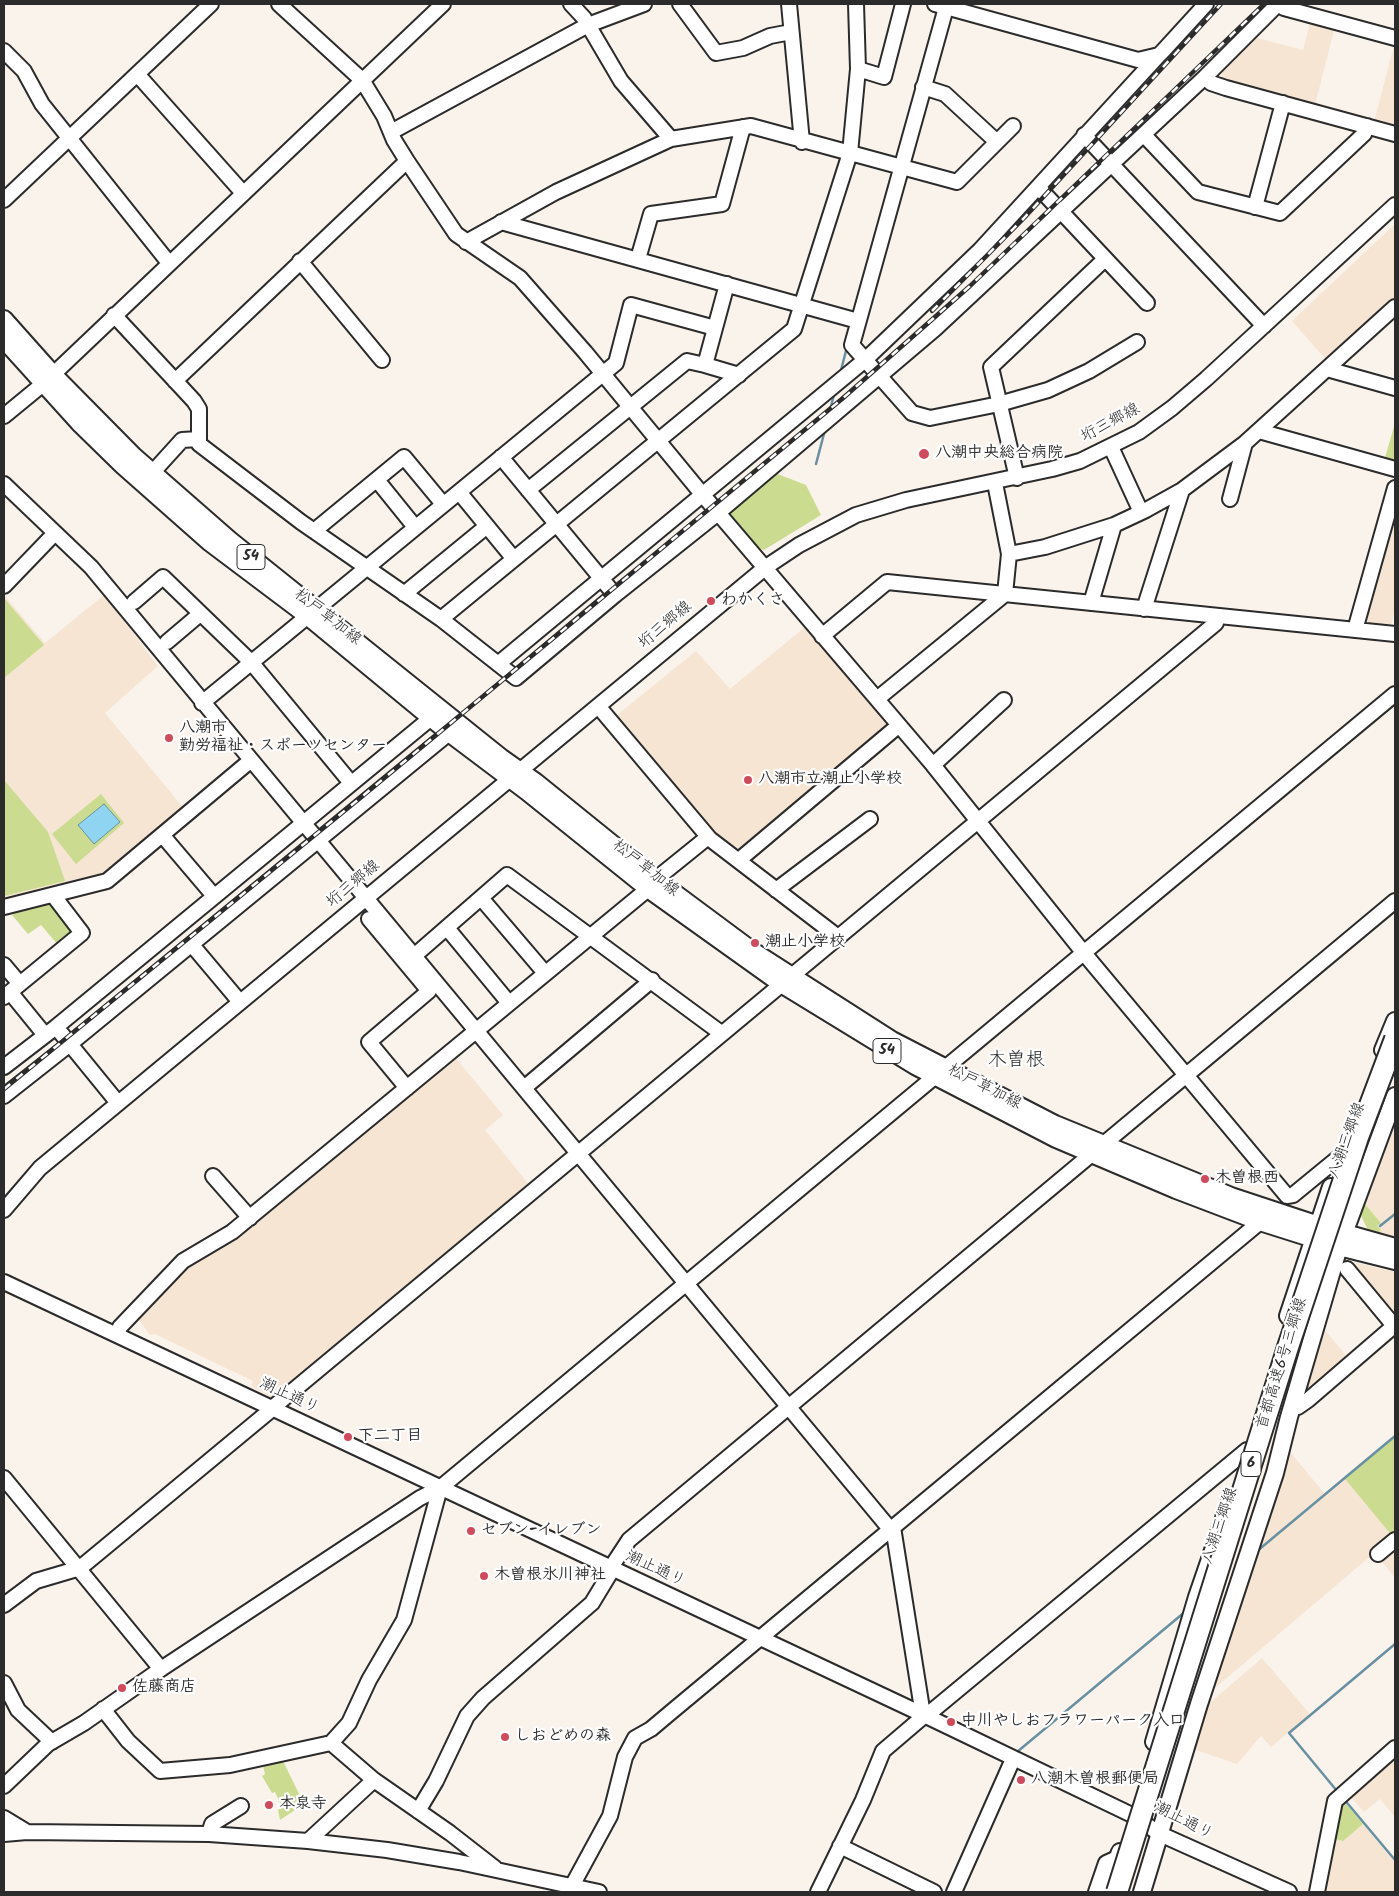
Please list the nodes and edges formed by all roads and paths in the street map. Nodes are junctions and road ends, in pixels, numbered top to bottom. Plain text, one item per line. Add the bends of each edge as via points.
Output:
1 (211, 4) edge
2 (279, 4) edge
3 (442, 4) edge
4 (571, 4) edge
5 (644, 4) edge
6 (680, 4) edge
7 (789, 4) edge
8 (856, 4) edge
9 (904, 4) edge
10 (1206, 4) edge
11 (1279, 4) edge
12 (941, 5) edge
13 (588, 25) junction
14 (791, 32) junction
15 (1395, 38) edge
16 (4, 51) edge
17 (1159, 54) junction
18 (858, 70) junction
19 (137, 74) junction
20 (1206, 77) junction
21 (362, 80) junction
22 (923, 87) junction
23 (1283, 103) junction
24 (1013, 126) dead end
25 (1367, 126) junction
26 (743, 127) junction
27 (391, 132) junction
28 (1395, 134) edge
29 (1084, 135) junction
30 (1144, 135) junction
31 (69, 138) junction
32 (671, 139) junction
33 (802, 142) junction
34 (997, 142) junction
35 (850, 153) junction
36 (407, 161) junction
37 (1113, 164) junction
38 (896, 165) junction
39 (1038, 187) junction
40 (243, 193) junction
41 (4, 200) edge
42 (1395, 205) edge
43 (1255, 207) junction
44 (1062, 212) junction
45 (501, 222) junction
46 (466, 242) junction
47 (638, 259) junction
48 (1105, 259) junction
49 (300, 261) junction
50 (168, 263) junction
51 (728, 284) junction
52 (1147, 303) dead end
53 (802, 305) junction
54 (1395, 307) edge
55 (114, 316) junction
56 (4, 319) edge
57 (854, 319) junction
58 (1264, 326) junction
59 (715, 328) junction
60 (4, 340) edge
61 (1137, 342) dead end
62 (382, 360) dead end
63 (865, 360) junction
64 (705, 365) junction
65 (1327, 369) junction
66 (602, 375) junction
67 (739, 375) junction
68 (880, 377) junction
69 (48, 379) junction
70 (175, 381) junction
71 (1395, 388) edge
72 (999, 404) junction
73 (629, 408) junction
74 (4, 416) edge
75 (1259, 431) junction
76 (199, 440) junction
77 (657, 440) junction
78 (1245, 443) junction
79 (1111, 447) junction
80 (501, 457) junction
81 (1395, 469) edge
82 (153, 472) junction
83 (1017, 478) junction
84 (377, 480) junction
85 (995, 483) junction
86 (4, 484) edge
87 (1395, 488) edge
88 (528, 490) junction
89 (1182, 490) junction
90 (459, 492) junction
91 (702, 494) junction
92 (1230, 499) dead end
93 (443, 504) junction
94 (1141, 512) junction
95 (718, 513) junction
96 (557, 524) junction
97 (1114, 525) junction
98 (487, 526) junction
99 (415, 527) junction
100 (314, 531) junction
101 (56, 533) junction
102 (1009, 554) junction
103 (514, 559) junction
104 (366, 567) junction
105 (766, 567) junction
106 (601, 578) junction
107 (4, 586) edge
108 (404, 594) junction
109 (1005, 594) junction
110 (614, 595) junction
111 (134, 602) dead end
112 (1091, 603) junction
113 (1144, 609) junction
114 (310, 612) junction
115 (200, 614) junction
116 (1217, 616) junction
117 (441, 619) junction
118 (1355, 630) junction
119 (1395, 634) edge
120 (822, 636) junction
121 (167, 642) dead end
122 (250, 662) junction
123 (498, 664) junction
124 (1395, 694) edge
125 (877, 699) junction
126 (1004, 700) dead end
127 (202, 703) junction
128 (598, 706) junction
129 (431, 718) junction
130 (898, 726) junction
131 (449, 733) junction
132 (250, 761) junction
133 (933, 765) junction
134 (514, 775) junction
135 (351, 783) junction
136 (870, 819) dead end
137 (978, 820) junction
138 (303, 825) junction
139 (163, 836) junction
140 (708, 837) junction
141 (318, 841) junction
142 (739, 860) junction
143 (652, 884) junction
144 (776, 890) junction
145 (53, 895) junction
146 (214, 896) junction
147 (365, 898) junction
148 (481, 898) junction
149 (1395, 901) edge
150 (4, 907) edge
151 (369, 919) dead end
152 (447, 928) junction
153 (591, 935) junction
154 (838, 937) junction
155 (192, 945) junction
156 (1083, 952) junction
157 (414, 956) junction
158 (4, 965) edge
159 (545, 973) junction
160 (652, 980) junction
161 (786, 980) junction
162 (434, 988) junction
163 (11, 991) edge
164 (240, 1002) junction
165 (509, 1002) junction
166 (1395, 1021) edge
167 (476, 1030) junction
168 (51, 1031) junction
169 (722, 1033) junction
170 (1395, 1039) edge
171 (70, 1044) junction
172 (4, 1067) edge
173 (939, 1072) junction
174 (1187, 1075) junction
175 (1395, 1075) edge
176 (407, 1088) junction
177 (524, 1088) junction
178 (4, 1096) edge
179 (118, 1103) junction
180 (1361, 1104) junction
181 (1393, 1104) edge
182 (1098, 1150) junction
183 (578, 1154) junction
184 (1343, 1154) junction
185 (213, 1176) dead end
186 (4, 1210) edge
187 (250, 1218) junction
188 (1260, 1222) junction
189 (1329, 1236) junction
190 (1395, 1247) edge
191 (1395, 1262) edge
192 (1347, 1269) dead end
193 (4, 1282) edge
194 (685, 1283) junction
195 (1395, 1326) edge
196 (117, 1335) junction
197 (788, 1408) junction
198 (1260, 1408) junction
199 (272, 1409) junction
200 (1290, 1412) junction
201 (1247, 1450) junction
202 (4, 1478) edge
203 (440, 1488) junction
204 (892, 1528) junction
205 (1395, 1540) edge
206 (1378, 1554) dead end
207 (80, 1568) junction
208 (611, 1569) junction
209 (4, 1604) edge
210 (759, 1639) junction
211 (161, 1669) junction
212 (4, 1683) edge
213 (4, 1709) edge
214 (103, 1709) junction
215 (18, 1710) junction
216 (924, 1716) junction
217 (52, 1742) junction
218 (331, 1743) junction
219 (1395, 1748) edge
220 (1013, 1759) junction
221 (374, 1780) junction
222 (4, 1786) edge
223 (241, 1806) dead end
224 (418, 1811) junction
225 (1132, 1814) junction
226 (4, 1818) edge
227 (27, 1832) junction
228 (4, 1834) edge
229 (209, 1834) junction
230 (1160, 1834) junction
231 (308, 1841) junction
232 (840, 1846) junction
233 (1117, 1858) junction
234 (1152, 1858) junction
235 (497, 1870) junction
236 (572, 1886) junction
237 (599, 1892) edge
238 (818, 1892) edge
239 (934, 1892) edge
240 (954, 1892) edge
241 (1096, 1892) edge
242 (1106, 1892) edge
243 (1117, 1892) edge
244 (1131, 1892) edge
245 (1142, 1892) edge
246 (1151, 1892) edge
247 (1289, 1892) edge
248 (1317, 1892) edge

1 - 19 street
2 - 21 street
3 - 21 street
4 - 13 street
5 - 13 street
6 - 14 street via 716,53
7 - 14 street
8 - 18 street
9 - 18 street via 884,77
10 - 17 street
11 - 15 street
11 - 20 street
12 - 17 street via 1138,60
12 - 22 street
13 - 27 street
13 - 32 street via 620,81
14 - 33 street
16 - 31 street via 24,71 36,95
17 - 29 street
18 - 35 street
19 - 31 street
19 - 40 street
20 - 23 street via 1210,83
20 - 30 street
21 - 27 street
21 - 40 street
22 - 34 street via 946,94
22 - 38 street
23 - 25 street
23 - 43 street
24 - 34 street
25 - 28 street
25 - 43 street via 1364,134 1280,214
26 - 32 street
26 - 33 street via 751,126
26 - 47 street via 722,204 651,214
27 - 36 street
29 - 37 street
29 - 39 street
30 - 37 street
30 - 43 street via 1198,192
31 - 41 street
31 - 50 street
32 - 45 street via 556,192
33 - 35 street
34 - 38 street via 957,182
35 - 38 street
35 - 53 street
36 - 46 street via 456,234
36 - 49 street
37 - 44 street
37 - 58 street
38 - 57 street
39 - 44 street
39 - 63 street via 960,269
40 - 50 street
42 - 58 street, 垳三郷線
44 - 48 street
44 - 68 street
45 - 46 street
45 - 47 street
46 - 66 street via 520,278
47 - 51 street
48 - 52 street
48 - 72 street via 991,367
49 - 62 street
49 - 70 street
50 - 55 street
51 - 53 street
51 - 59 street
53 - 57 street
53 - 67 street via 794,330
54 - 65 street
55 - 69 street
55 - 70 street
56 - 69 main road, 松戸草加線 / 54
57 - 63 street via 852,345
58 - 79 street, 垳三郷線 via 1172,408
59 - 64 street
59 - 66 street via 631,305 616,364
60 - 69 main road, 松戸草加線 / 54
61 - 72 street via 1076,378
63 - 68 street
63 - 91 street
64 - 67 street
64 - 73 street via 686,360
65 - 71 street
65 - 75 street
66 - 73 street
66 - 80 street
67 - 77 street
68 - 72 street via 912,413 930,418
68 - 95 street
69 - 74 street
69 - 82 main road, 松戸草加線 / 54
69 - 114 main road, 松戸草加線 / 54 via 123,466 170,508 209,542
70 - 76 street via 199,409
72 - 83 street
73 - 77 street
73 - 88 street
75 - 78 street
75 - 81 street
76 - 82 street via 182,440
76 - 100 street via 199,444
77 - 91 street
77 - 96 street
78 - 89 street
78 - 92 street
79 - 83 street, 垳三郷線 via 1080,461
79 - 94 street
80 - 88 street
80 - 90 street
82 - 114 main road, 松戸草加線 / 54
83 - 85 street, 垳三郷線
84 - 93 street via 404,456
84 - 99 street
84 - 100 street
85 - 102 street
85 - 105 street, 垳三郷線 via 906,500 856,515 799,545
86 - 101 street
87 - 118 street
88 - 96 street
89 - 94 street
89 - 113 street
90 - 93 street
90 - 98 street
91 - 95 street
91 - 106 street
93 - 99 street
94 - 97 street
95 - 105 street
95 - 110 street
96 - 103 street
96 - 106 street
97 - 102 street via 1045,547
97 - 112 street
98 - 103 street
98 - 108 street
99 - 104 street
100 - 104 street
101 - 107 street
101 - 127 street via 91,567
102 - 109 street
103 - 117 street
104 - 108 street
104 - 114 street
105 - 120 street
105 - 128 street, 垳三郷線
106 - 110 street
106 - 123 street
108 - 117 street
109 - 112 street
109 - 120 street via 888,582
109 - 125 street
110 - 123 street via 516,678
111 - 115 street via 164,577
112 - 113 street
113 - 116 street
114 - 122 street
114 - 129 main road, 松戸草加線 / 54
114 - 134 main road, 松戸草加線 / 54 via 502,758
115 - 121 street
115 - 122 street
116 - 118 street
116 - 137 street via 1216,623
117 - 123 street
118 - 119 street
120 - 125 street
122 - 127 street
122 - 135 street
124 - 156 street
125 - 130 street
126 - 133 street
127 - 132 street
128 - 134 street, 垳三郷線
128 - 140 street
129 - 131 main road, 松戸草加線 / 54
129 - 135 street
130 - 133 street
130 - 142 street
131 - 134 main road, 松戸草加線 / 54
131 - 141 street
132 - 138 street
132 - 139 street
133 - 137 street
134 - 143 main road, 松戸草加線 / 54
134 - 147 street, 垳三郷線
135 - 138 street
136 - 144 street
137 - 154 street
137 - 156 street
138 - 141 street
138 - 146 street
139 - 145 street via 108,881
139 - 146 street
140 - 142 street
140 - 143 street
141 - 147 street
141 - 155 street
142 - 144 street
143 - 153 street
143 - 161 main road, 松戸草加線 / 54 via 753,951
144 - 154 street
145 - 150 street
145 - 163 street via 82,934
146 - 168 street
147 - 157 street
147 - 164 street, 垳三郷線
148 - 152 street
148 - 153 street via 507,875
148 - 159 street
149 - 174 street
151 - 162 street
152 - 157 street
152 - 165 street
153 - 159 street
153 - 160 street
154 - 161 street
155 - 164 street
155 - 171 street
156 - 173 street
156 - 174 street
157 - 162 street
158 - 163 street
159 - 165 street
160 - 169 street
160 - 177 street
161 - 169 street
161 - 173 main road, 松戸草加線 / 54 via 892,1040
162 - 167 street
162 - 176 street via 369,1042
163 - 168 street
164 - 179 street, 垳三郷線
165 - 167 street
166 - 180 main road, 八潮三郷線
167 - 176 street
167 - 177 street
168 - 171 street
168 - 172 street
169 - 183 street
170 - 243 highway, 首都高速6号三郷線 / 6, bridge via 1351,1156 1290,1338
171 - 178 street
171 - 179 street
173 - 182 main road, 松戸草加線 / 54 via 1055,1124
173 - 194 street
174 - 182 street
174 - 184 street via 1287,1196 1293,1195
175 - 244 highway, 首都高速6号三郷線 / 6 via 1308,1324
176 - 187 street
177 - 183 street
179 - 186 street, 垳三郷線 via 40,1168
180 - 181 street
180 - 184 main road, 八潮三郷線
181 - 189 main road via 1362,1150
182 - 188 main road, 松戸草加線 / 54
182 - 189 main road, 松戸草加線 / 54 via 1231,1196
182 - 197 street
183 - 194 street
183 - 199 street
184 - 189 main road, 八潮三郷線
185 - 187 street
187 - 196 street via 183,1261 120,1327
188 - 189 main road, 松戸草加線 / 54
188 - 204 street
189 - 190 main road, 松戸草加線 / 54
189 - 191 main road, 松戸草加線 / 54
189 - 198 main road, 八潮三郷線 via 1274,1364
189 - 200 main road, 八潮三郷線
192 - 195 street
193 - 196 street, 潮止通り
194 - 197 street
194 - 203 street
195 - 200 street
196 - 199 street, 潮止通り
197 - 204 street
197 - 208 street via 629,1540
198 - 200 street
198 - 201 main road, 八潮三郷線
199 - 203 street, 潮止通り
199 - 207 street
200 - 230 main road, 八潮三郷線 via 1274,1473
201 - 216 street
201 - 225 main road, 八潮三郷線 via 1197,1597
202 - 207 street
203 - 208 street, 潮止通り
203 - 211 street
203 - 218 street via 404,1620 348,1722
204 - 210 street
204 - 216 street
205 - 206 street
207 - 209 street via 36,1581
207 - 211 street
208 - 210 street, 潮止通り
208 - 224 street via 592,1603 482,1698 467,1716
210 - 216 street, 潮止通り
210 - 236 street via 651,1729 634,1738 625,1757 610,1816
211 - 214 street
212 - 215 street
213 - 215 street
214 - 217 street
214 - 218 street via 128,1741 160,1770 230,1764
215 - 217 street
216 - 220 street, 潮止通り
216 - 232 street via 883,1751
217 - 222 street
218 - 221 street
219 - 248 street via 1335,1801
220 - 225 street, 潮止通り
220 - 240 street
221 - 224 street
221 - 231 street
223 - 229 street via 212,1824
224 - 235 street
225 - 230 street, 潮止通り
225 - 233 main road, 八潮三郷線
226 - 227 street
227 - 228 street
227 - 229 street
229 - 231 street
230 - 234 main road, 八潮三郷線
230 - 247 street, 潮止通り
231 - 235 street via 387,1850
232 - 238 street
232 - 239 street
233 - 241 street via 1106,1863
233 - 242 main road, 八潮三郷線
234 - 245 main road, 八潮三郷線
234 - 246 street via 1154,1877
235 - 236 street
236 - 237 street

